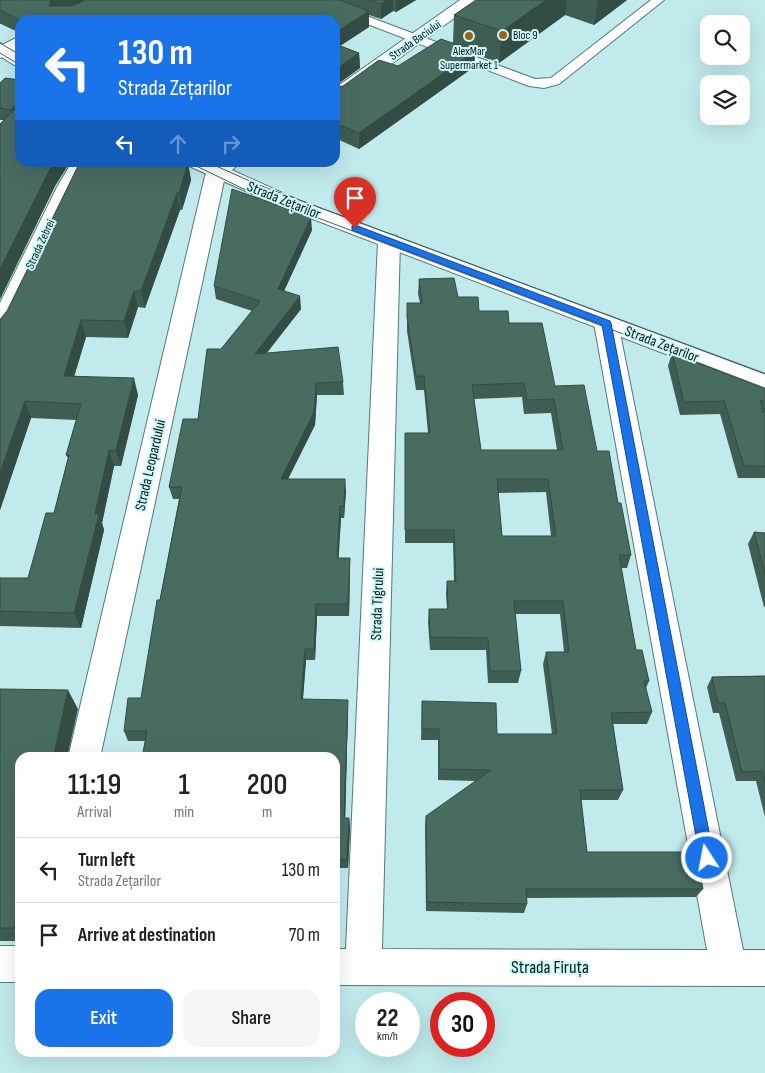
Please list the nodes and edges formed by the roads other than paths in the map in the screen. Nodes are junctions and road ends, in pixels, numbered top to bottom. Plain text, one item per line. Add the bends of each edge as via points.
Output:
1 (314, 0) edge
2 (471, 0) edge
3 (658, 0) edge
4 (418, 38) junction
5 (15, 43) edge
6 (1, 50) edge
7 (15, 58) edge
8 (340, 93) edge
9 (79, 167) edge
10 (214, 167) edge
11 (216, 167) edge
12 (389, 241) junction
13 (606, 323) junction
14 (0, 327) edge
15 (765, 383) edge
16 (85, 752) edge
17 (0, 964) edge
18 (15, 964) edge
19 (349, 967) edge
20 (728, 968) junction
21 (765, 968) edge

1 - 4 lane
2 - 4 street, Strada Baciului
3 - 4 lane via 555,81 544,84 533,83
4 - 8 street, Strada Baciului
5 - 6 street
6 - 7 street
9 - 14 street, Strada Zebrei
10 - 16 street, Strada Leopardului
11 - 12 street, Strada Zețarilor via 291,204
12 - 13 street, Strada Zețarilor
12 - 19 street, Strada Tigrului
13 - 15 street, Strada Zețarilor
13 - 20 street
17 - 18 street
19 - 20 street, Strada Firuța
20 - 21 street, Strada Firuța

